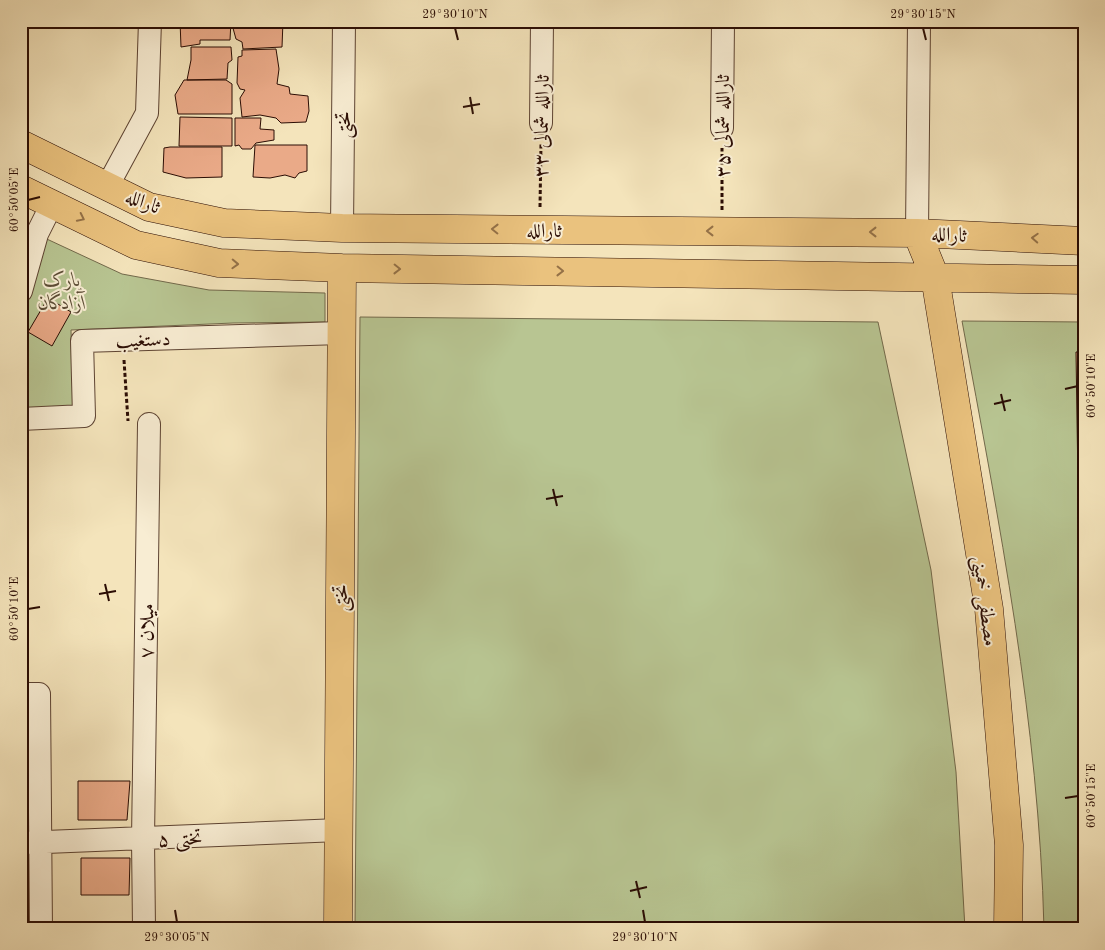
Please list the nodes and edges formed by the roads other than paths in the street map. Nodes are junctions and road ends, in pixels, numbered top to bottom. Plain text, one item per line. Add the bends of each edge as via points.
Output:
1 (150, 21) edge
2 (344, 21) edge
3 (542, 21) edge
4 (723, 21) edge
5 (919, 21) edge
6 (541, 123) road end
7 (722, 128) road end
8 (21, 144) edge
9 (107, 186) junction
10 (21, 189) edge
11 (52, 204) junction
12 (342, 228) junction
13 (917, 233) junction
14 (1084, 241) edge
15 (342, 268) junction
16 (935, 277) junction
17 (1084, 280) edge
18 (21, 291) edge
19 (341, 332) junction
20 (21, 419) edge
21 (149, 424) road end
22 (30, 694) edge
23 (339, 830) junction
24 (143, 839) junction
25 (31, 842) edge
26 (41, 929) edge
27 (144, 929) edge
28 (338, 929) edge
29 (1008, 929) edge

1 - 9 street via 147,113
2 - 12 street, تختی
3 - 6 street, ثارالله شمالی ۳۳
4 - 7 street, ثارالله شمالی ۳۵
5 - 13 street
8 - 9 main road, ثارالله
9 - 12 main road, ثارالله via 149,207 224,223
10 - 11 main road, ثارالله
11 -> 15 main road, ثارالله via 136,245 219,263
11 - 18 street via 37,234
13 -> 12 main road, ثارالله
14 -> 13 main road, ثارالله
13 - 16 main road, مصطفی خمینی
15 -> 16 main road, ثارالله
15 - 19 main road, تختی
16 - 17 main road, ثارالله
16 - 29 main road, مصطفی خمینی via 989,609 1009,845
19 - 20 street, دستغیب via 82,341 84,416
19 - 23 main road, تختی
21 - 24 street, میلان ۷
22 - 25 street
23 - 24 street, تختی ۵
23 - 28 main road, تختی
24 - 25 street, تختی ۵
24 - 27 street, میلان ۷
25 - 26 street

